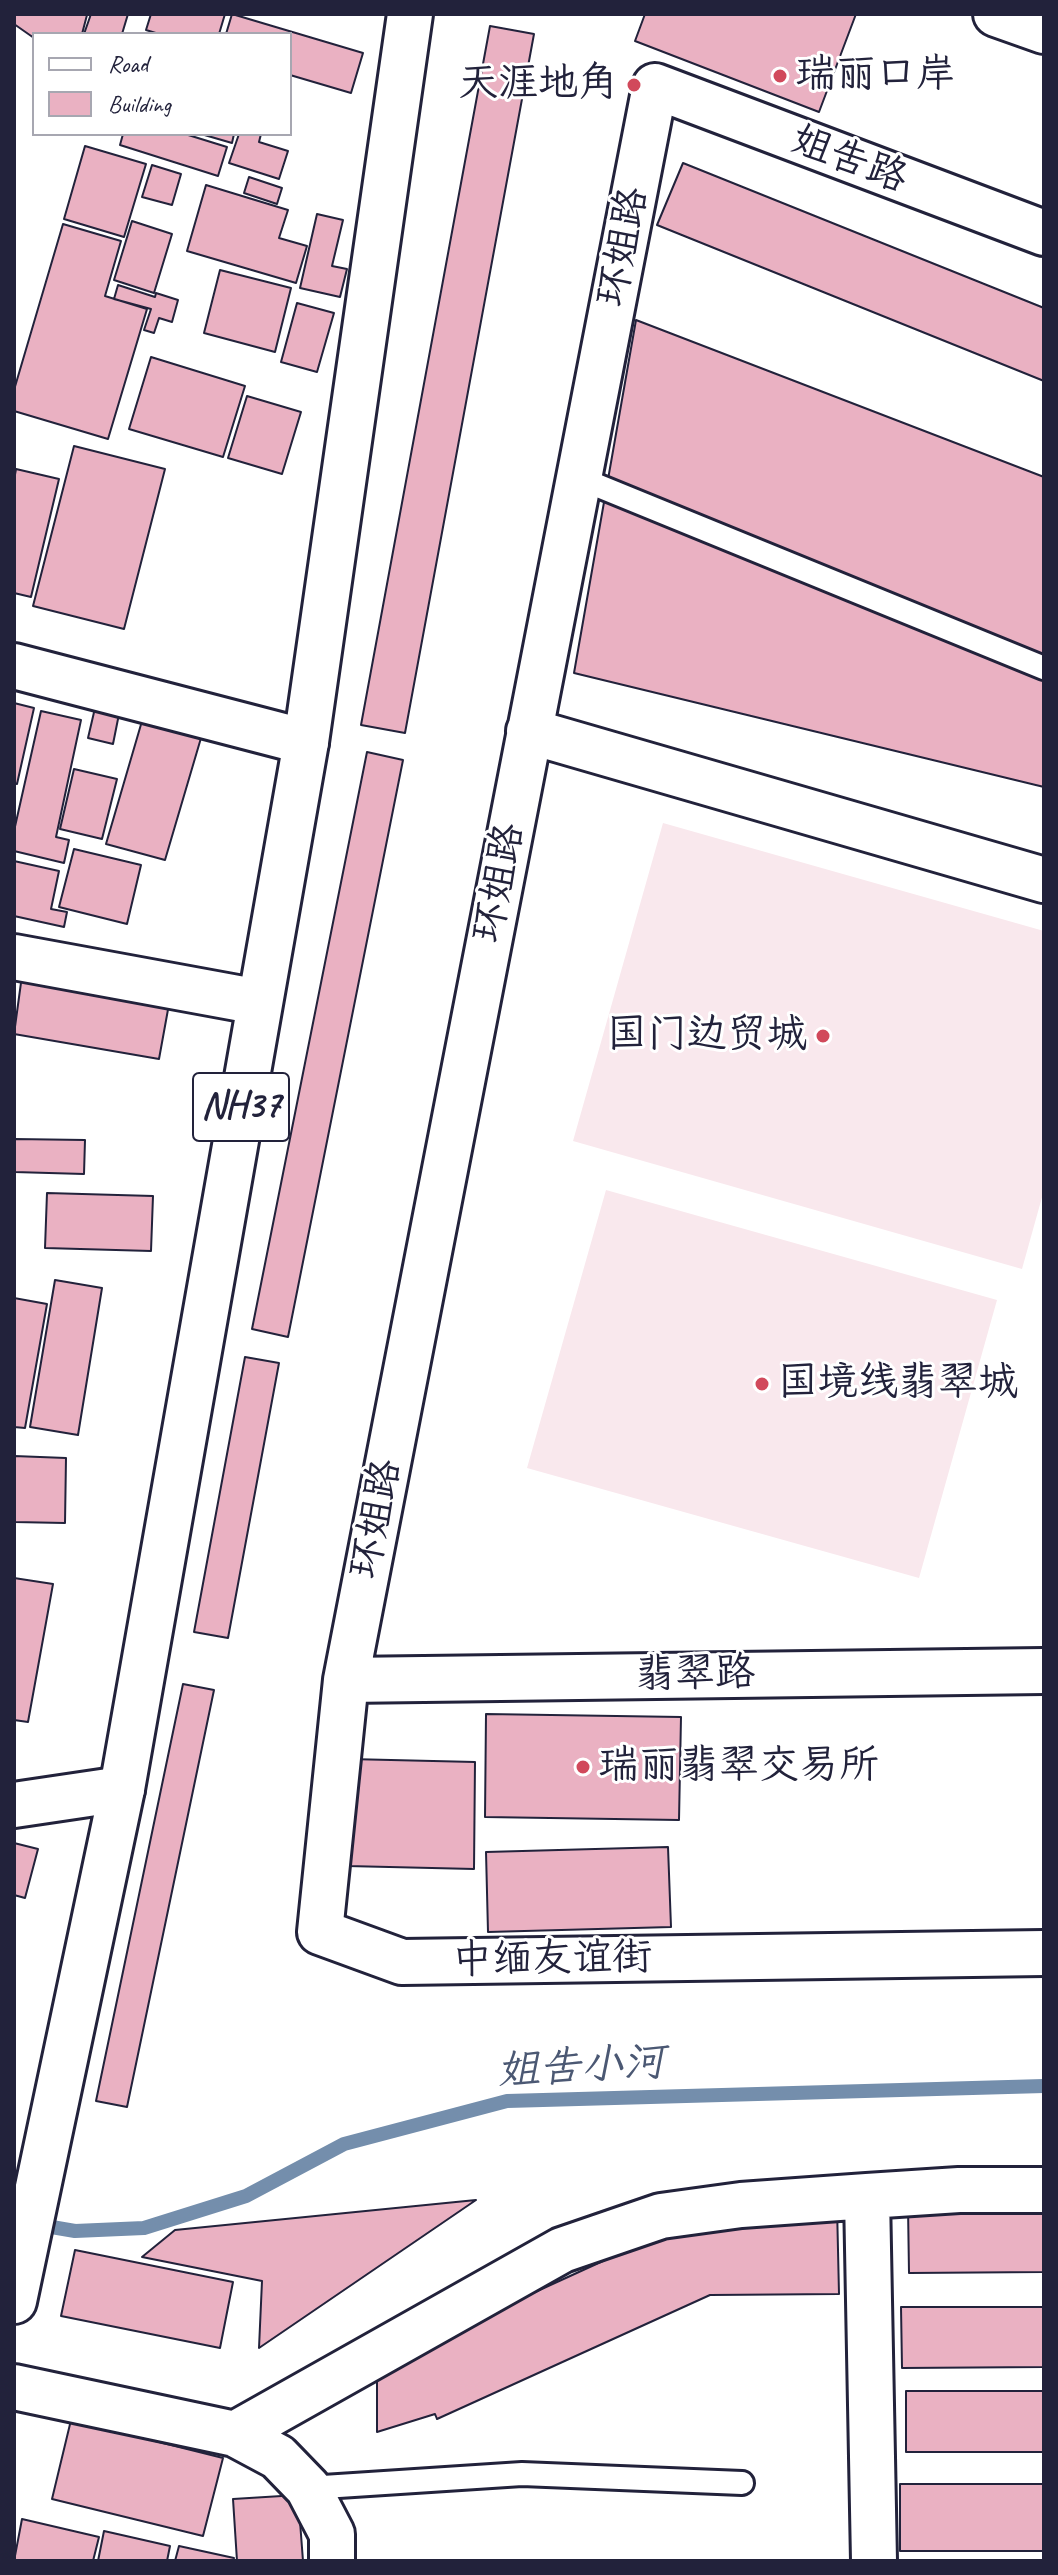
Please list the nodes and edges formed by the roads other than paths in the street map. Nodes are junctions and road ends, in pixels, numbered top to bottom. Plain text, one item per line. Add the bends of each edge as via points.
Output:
1 (410, 14) edge
2 (996, 14) edge
3 (1044, 31) edge
4 (655, 86) joint
5 (1044, 233) edge
6 (579, 478) junction
7 (14, 666) edge
8 (1044, 668) edge
9 (529, 731) junction
10 (306, 742) junction
11 (1044, 880) edge
12 (14, 957) edge
13 (259, 1002) junction
14 (1044, 1671) edge
15 (346, 1680) junction
16 (122, 1789) junction
17 (14, 1805) edge
18 (1044, 1953) edge
19 (1044, 2190) edge
20 (867, 2196) junction
21 (14, 2301) edge
22 (14, 2387) edge
23 (235, 2434) junction
24 (742, 2483) dead end
25 (308, 2488) junction
26 (332, 2561) edge
27 (874, 2561) edge

1 - 10 main road, NH37
2 - 3 main road
4 - 5 main road, 姐告路
4 - 6 main road, 环姐路
6 - 8 lane
6 - 9 main road, 环姐路
7 - 10 main road
9 - 11 main road
9 - 15 main road, 环姐路
10 - 13 main road, NH37
12 - 13 main road
13 - 16 main road, NH37
14 - 15 main road, 翡翠路
15 - 18 main road, 中缅友谊街 via 320,1932 402,1962
16 - 17 main road
16 - 21 main road, NH37
19 - 20 main road
20 - 23 main road via 661,2216 562,2250
20 - 27 main road
22 - 23 main road
23 - 25 main road via 278,2457
24 - 25 lane via 522,2474
25 - 26 main road via 332,2534

